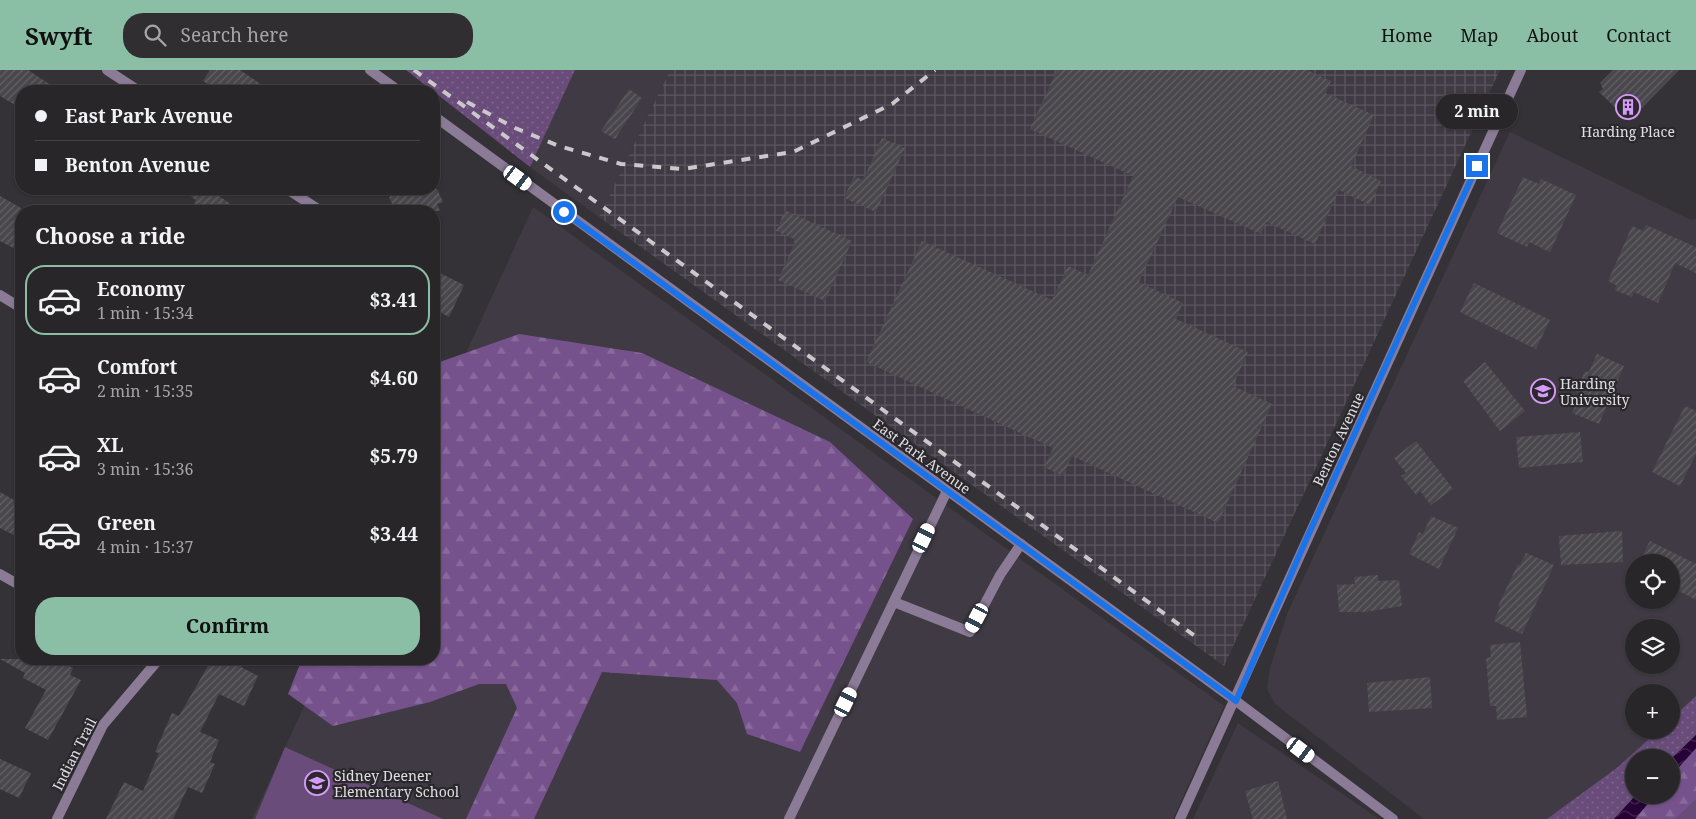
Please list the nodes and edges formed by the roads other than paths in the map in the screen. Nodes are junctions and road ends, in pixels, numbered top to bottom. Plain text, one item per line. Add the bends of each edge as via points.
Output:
1 (107, 70) edge
2 (370, 70) edge
3 (1521, 70) edge
4 (130, 85) edge
5 (391, 85) edge
6 (440, 120) edge
7 (296, 195) edge
8 (312, 205) edge
9 (0, 295) edge
10 (15, 304) edge
11 (947, 490) junction
12 (1021, 544) junction
13 (0, 574) edge
14 (15, 583) edge
15 (894, 602) junction
16 (151, 665) edge
17 (1236, 701) junction
18 (57, 819) edge
19 (789, 819) edge
20 (1180, 819) edge
21 (1393, 819) edge

1 - 4 street
2 - 5 street
3 - 17 street, Benton Avenue via 1310,531
6 - 11 street, East Park Avenue
7 - 8 street
9 - 10 street
11 - 12 street, East Park Avenue
11 - 15 street
12 - 15 street via 970,632
12 - 17 street, East Park Avenue
13 - 14 street
15 - 19 street
16 - 18 street, Indian Trail via 103,725
17 - 20 street, Benton Avenue
17 - 21 street, East Park Avenue

